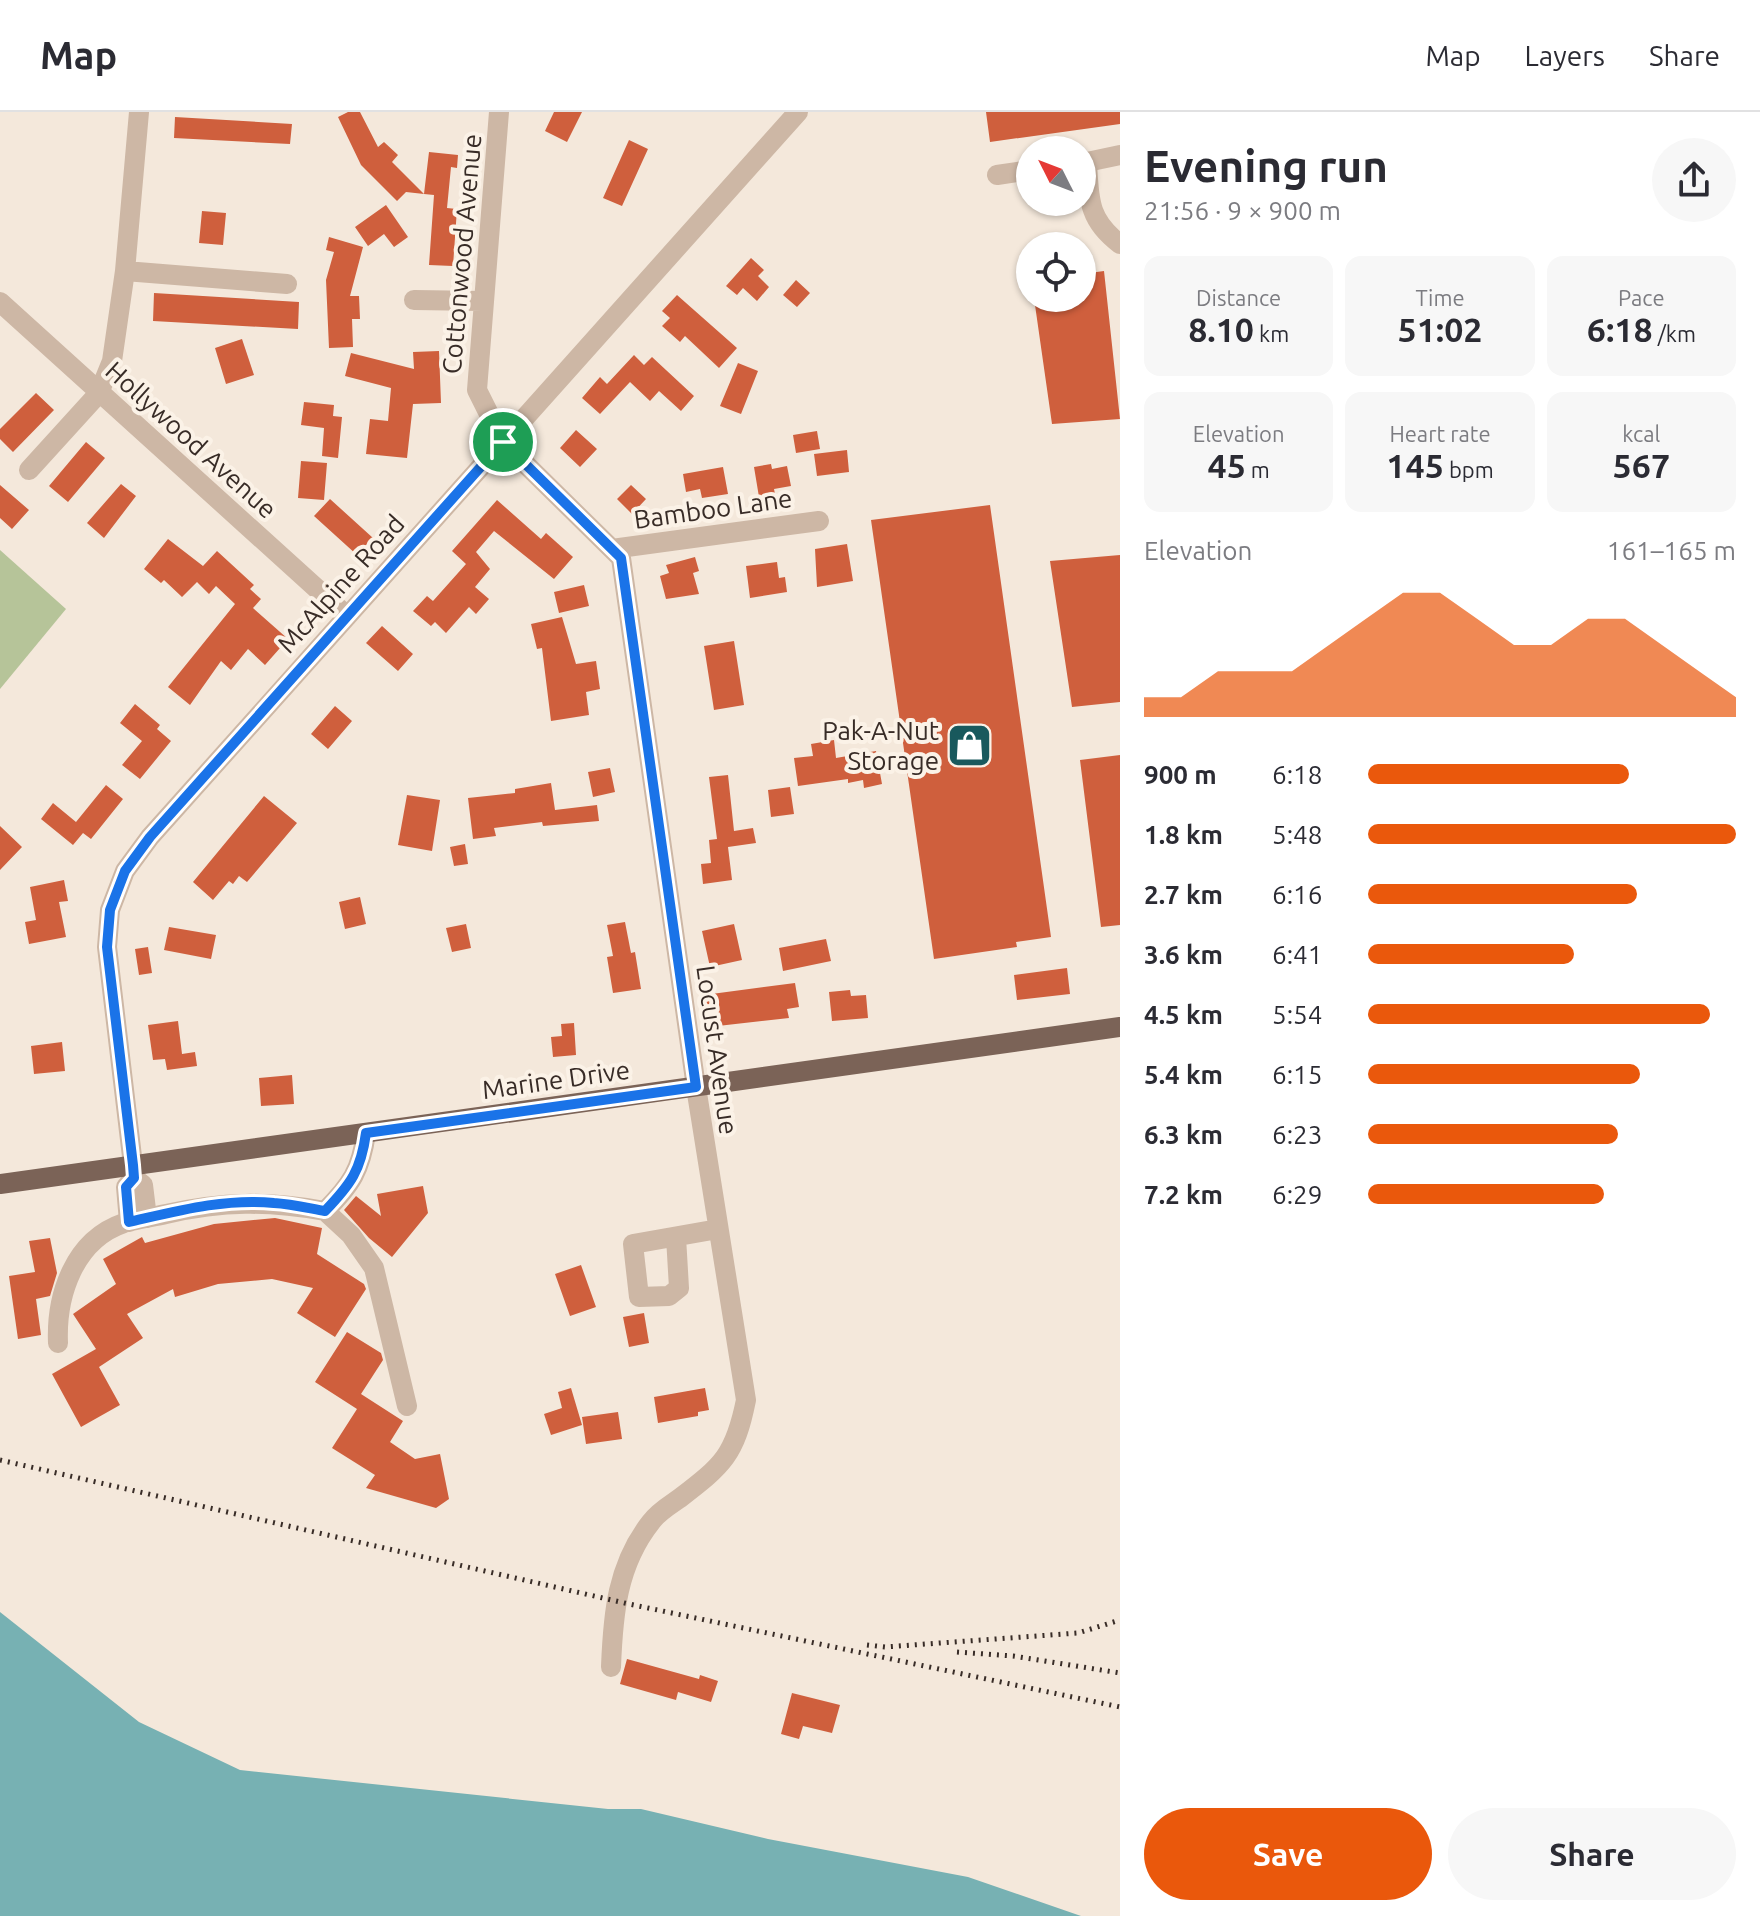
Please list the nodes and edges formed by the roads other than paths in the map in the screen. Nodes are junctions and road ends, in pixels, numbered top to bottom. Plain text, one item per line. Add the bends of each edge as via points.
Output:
1 (139, 112) edge
2 (499, 112) edge
3 (798, 112) edge
4 (1120, 155) edge
5 (1096, 160) edge
6 (1016, 172) edge
7 (997, 175) dead end
8 (1093, 216) edge
9 (1120, 244) edge
10 (125, 271) junction
11 (287, 284) dead end
12 (414, 300) dead end
13 (483, 301) junction
14 (0, 302) edge
15 (99, 393) junction
16 (503, 442) junction
17 (29, 470) dead end
18 (819, 521) dead end
19 (612, 549) junction
20 (347, 616) junction
21 (1120, 1027) edge
22 (696, 1087) junction
23 (366, 1133) junction
24 (134, 1172) junction
25 (0, 1184) edge
26 (325, 1211) junction
27 (138, 1220) junction
28 (718, 1229) junction
29 (676, 1237) dead end
30 (58, 1343) dead end
31 (407, 1406) dead end
32 (611, 1667) dead end

1 - 10 street
2 - 13 street, Cottonwood Avenue
3 - 16 street, McAlpine Road
4 - 5 street
6 - 7 street
8 - 9 street
10 - 11 street
10 - 15 street via 112,361
12 - 13 street
13 - 16 street, Cottonwood Avenue via 477,390
14 - 15 street, Hollywood Avenue
15 - 17 street
15 - 20 street, Hollywood Avenue
16 - 19 street, Locust Avenue
16 - 20 street, McAlpine Road
18 - 19 street, Bamboo Lane
19 - 22 street, Locust Avenue via 621,558
20 - 24 street, McAlpine Road via 150,837 125,871 110,910 107,947
21 - 22 main road, Marine Drive
22 - 23 main road, Marine Drive
22 - 28 street, Locust Avenue
23 - 24 main road, Marine Drive
23 - 26 street via 360,1167
24 - 25 main road, Marine Drive
24 - 27 street, McAlpine Road via 126,1187
26 - 27 street via 244,1202
26 - 31 street via 351,1235 374,1268
27 - 30 street via 95,1239 79,1258 61,1300
28 - 29 street
28 - 32 street, Locust Avenue via 746,1400 738,1439 713,1473 653,1518 629,1555 613,1610

